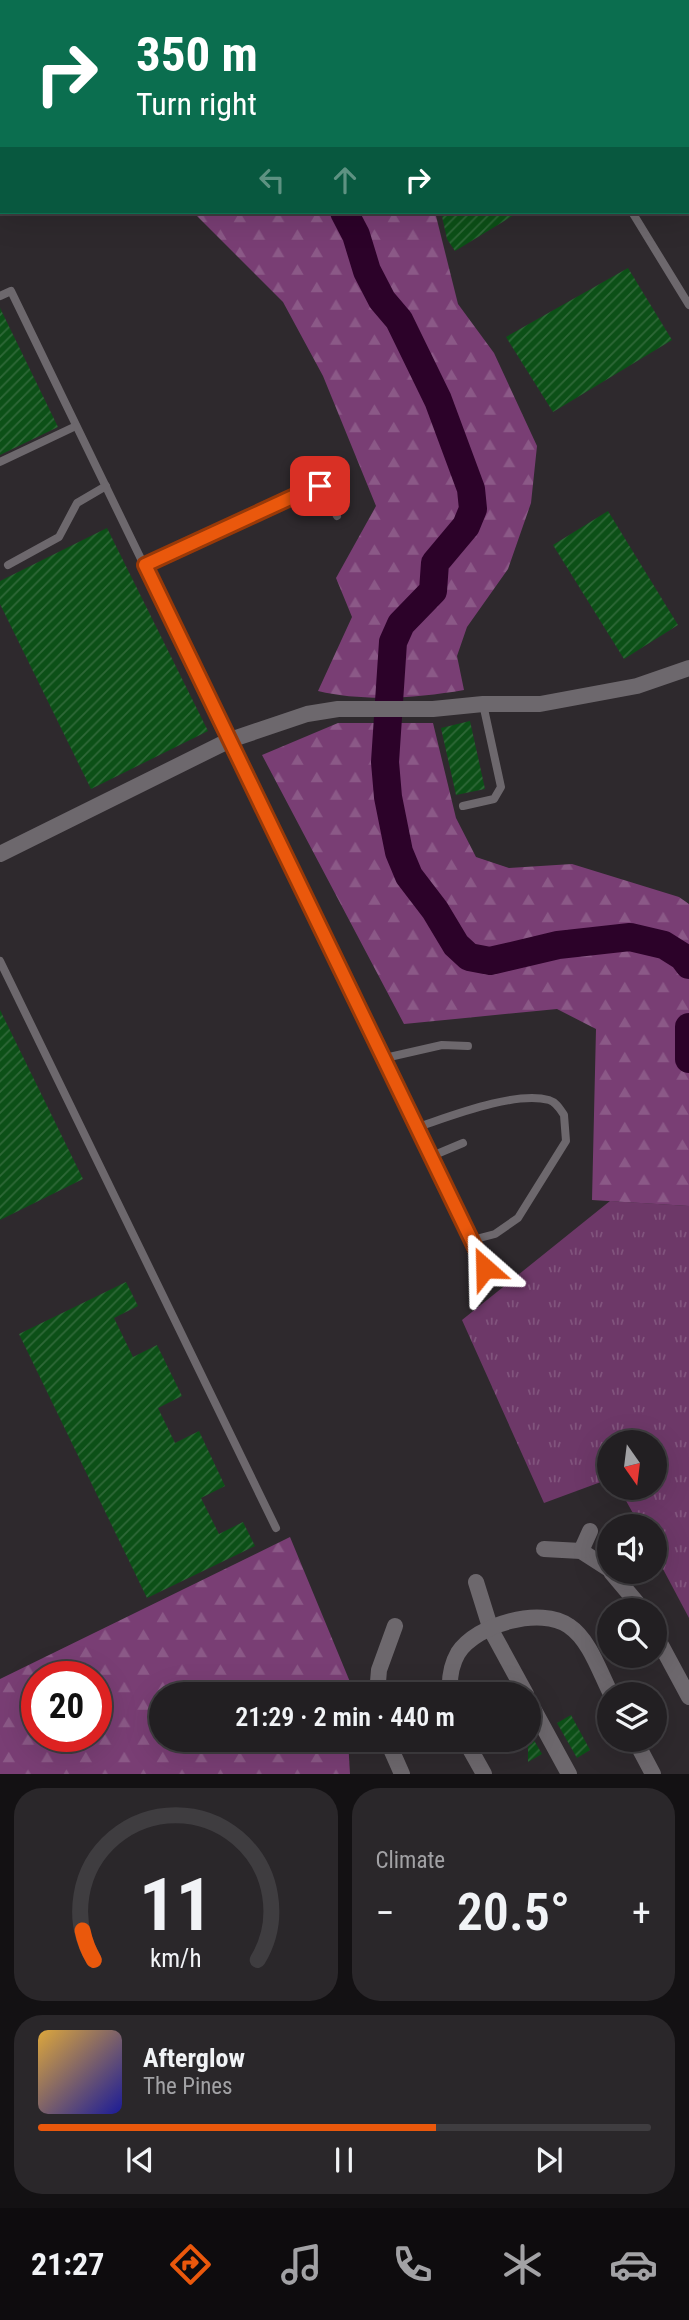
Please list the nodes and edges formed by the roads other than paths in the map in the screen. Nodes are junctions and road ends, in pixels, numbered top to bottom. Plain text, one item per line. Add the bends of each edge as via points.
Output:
1 (633, 214) edge
2 (0, 296) edge
3 (689, 304) edge
4 (76, 426) junction
5 (0, 463) edge
6 (106, 486) junction
7 (337, 516) dead end
8 (8, 565) dead end
9 (145, 565) junction
10 (689, 668) edge
11 (483, 704) junction
12 (230, 740) junction
13 (463, 806) dead end
14 (0, 854) edge
15 (0, 961) edge
16 (468, 1046) dead end
17 (385, 1058) junction
18 (418, 1127) junction
19 (463, 1143) dead end
20 (432, 1156) junction
21 (472, 1240) junction
22 (485, 1268) dead end
23 (276, 1528) dead end
24 (590, 1531) dead end
25 (544, 1549) dead end
26 (581, 1551) junction
27 (597, 1561) edge
28 (476, 1582) dead end
29 (621, 1584) edge
30 (632, 1598) edge
31 (395, 1626) dead end
32 (491, 1630) junction
33 (667, 1656) edge
34 (378, 1682) edge
35 (450, 1682) edge
36 (519, 1682) edge
37 (605, 1682) edge
38 (689, 1697) edge
39 (541, 1723) edge
40 (392, 1752) edge
41 (472, 1752) edge
42 (641, 1752) edge
43 (402, 1774) edge
44 (484, 1774) edge
45 (569, 1774) edge
46 (653, 1774) edge

1 - 3 lane
2 - 4 lane via 11,291
4 - 5 lane
4 - 6 lane
6 - 8 lane via 77,503 59,537
6 - 9 lane
7 - 9 lane via 324,489 316,486
9 - 12 lane
10 - 11 street via 587,696 540,704
11 - 12 street via 338,709 307,714
11 - 13 lane via 501,787 494,799
12 - 14 street
12 - 17 lane
15 - 23 lane
16 - 17 lane via 442,1045
17 - 18 lane
18 - 20 lane
18 - 21 lane via 492,1105 532,1099 549,1100 565,1115 566,1141 518,1218 495,1234
19 - 20 lane
20 - 21 lane
21 - 22 lane
24 - 26 street
25 - 26 street
26 - 27 street
28 - 32 street
29 - 30 street
31 - 34 street
32 - 35 street via 459,1651
32 - 36 street
32 - 37 street via 536,1615 555,1618 584,1642
33 - 38 street
39 - 45 street
40 - 43 street
41 - 44 street
42 - 46 street

